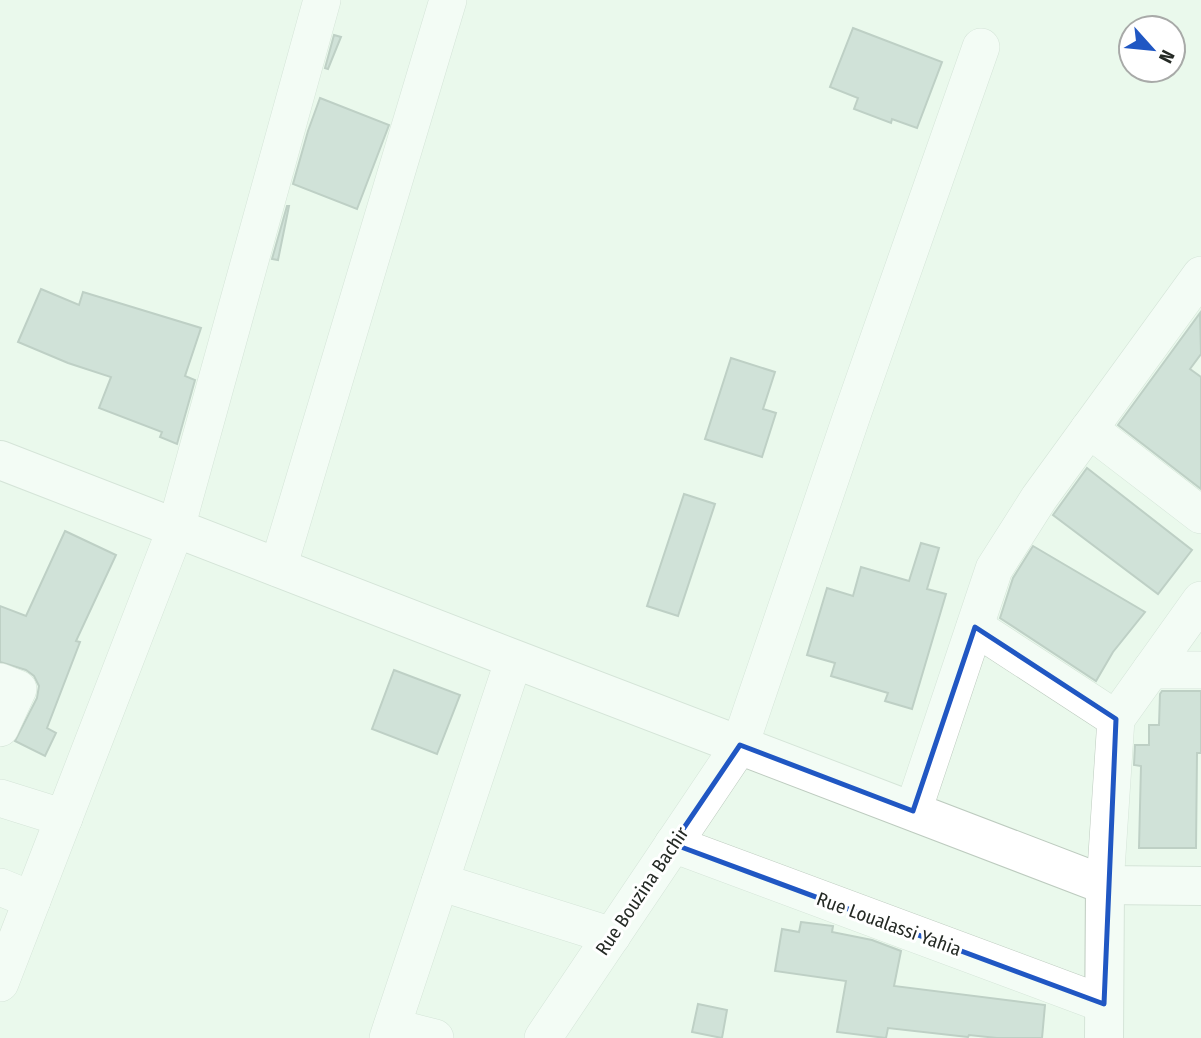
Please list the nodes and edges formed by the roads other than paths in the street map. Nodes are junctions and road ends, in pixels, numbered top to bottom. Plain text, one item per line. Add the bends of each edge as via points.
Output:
1 (322, 0) edge
2 (448, 0) edge
3 (981, 47) dead end
4 (1201, 275) edge
5 (1089, 429) junction
6 (0, 460) edge
7 (1201, 515) edge
8 (176, 528) junction
9 (278, 568) junction
10 (1201, 600) edge
11 (975, 627) junction
12 (513, 660) junction
13 (1151, 670) junction
14 (1201, 670) edge
15 (0, 682) edge
16 (1116, 719) junction
17 (0, 728) edge
18 (740, 745) junction
19 (0, 797) edge
20 (914, 811) junction
21 (64, 818) junction
22 (673, 844) junction
23 (440, 882) junction
24 (1105, 885) junction
25 (1201, 886) edge
26 (16, 893) edge
27 (611, 936) junction
28 (0, 983) edge
29 (1104, 1021) edge
30 (390, 1032) edge
31 (435, 1038) edge
32 (543, 1038) edge

1 - 8 street
2 - 9 street
3 - 18 street, Rue Bouzina Bachir
4 - 5 street
5 - 7 street
5 - 11 street via 995,569
6 - 8 main road
8 - 9 main road
8 - 21 street
9 - 12 main road
10 - 13 street
11 - 16 street
11 - 20 street
12 - 18 main road
12 - 23 street
13 - 14 street
13 - 16 street
15 - 17 street via 18,689
16 - 24 street
18 - 20 main road
18 - 22 street, Rue Bouzina Bachir
19 - 21 street
20 - 24 main road
21 - 26 street
22 - 27 street, Rue Bouzina Bachir
22 - 29 street, Rue Loualassi Yahia
23 - 27 street
23 - 30 street
24 - 25 main road
24 - 29 main road
26 - 28 street
27 - 32 street, Rue Bouzina Bachir
30 - 31 street

